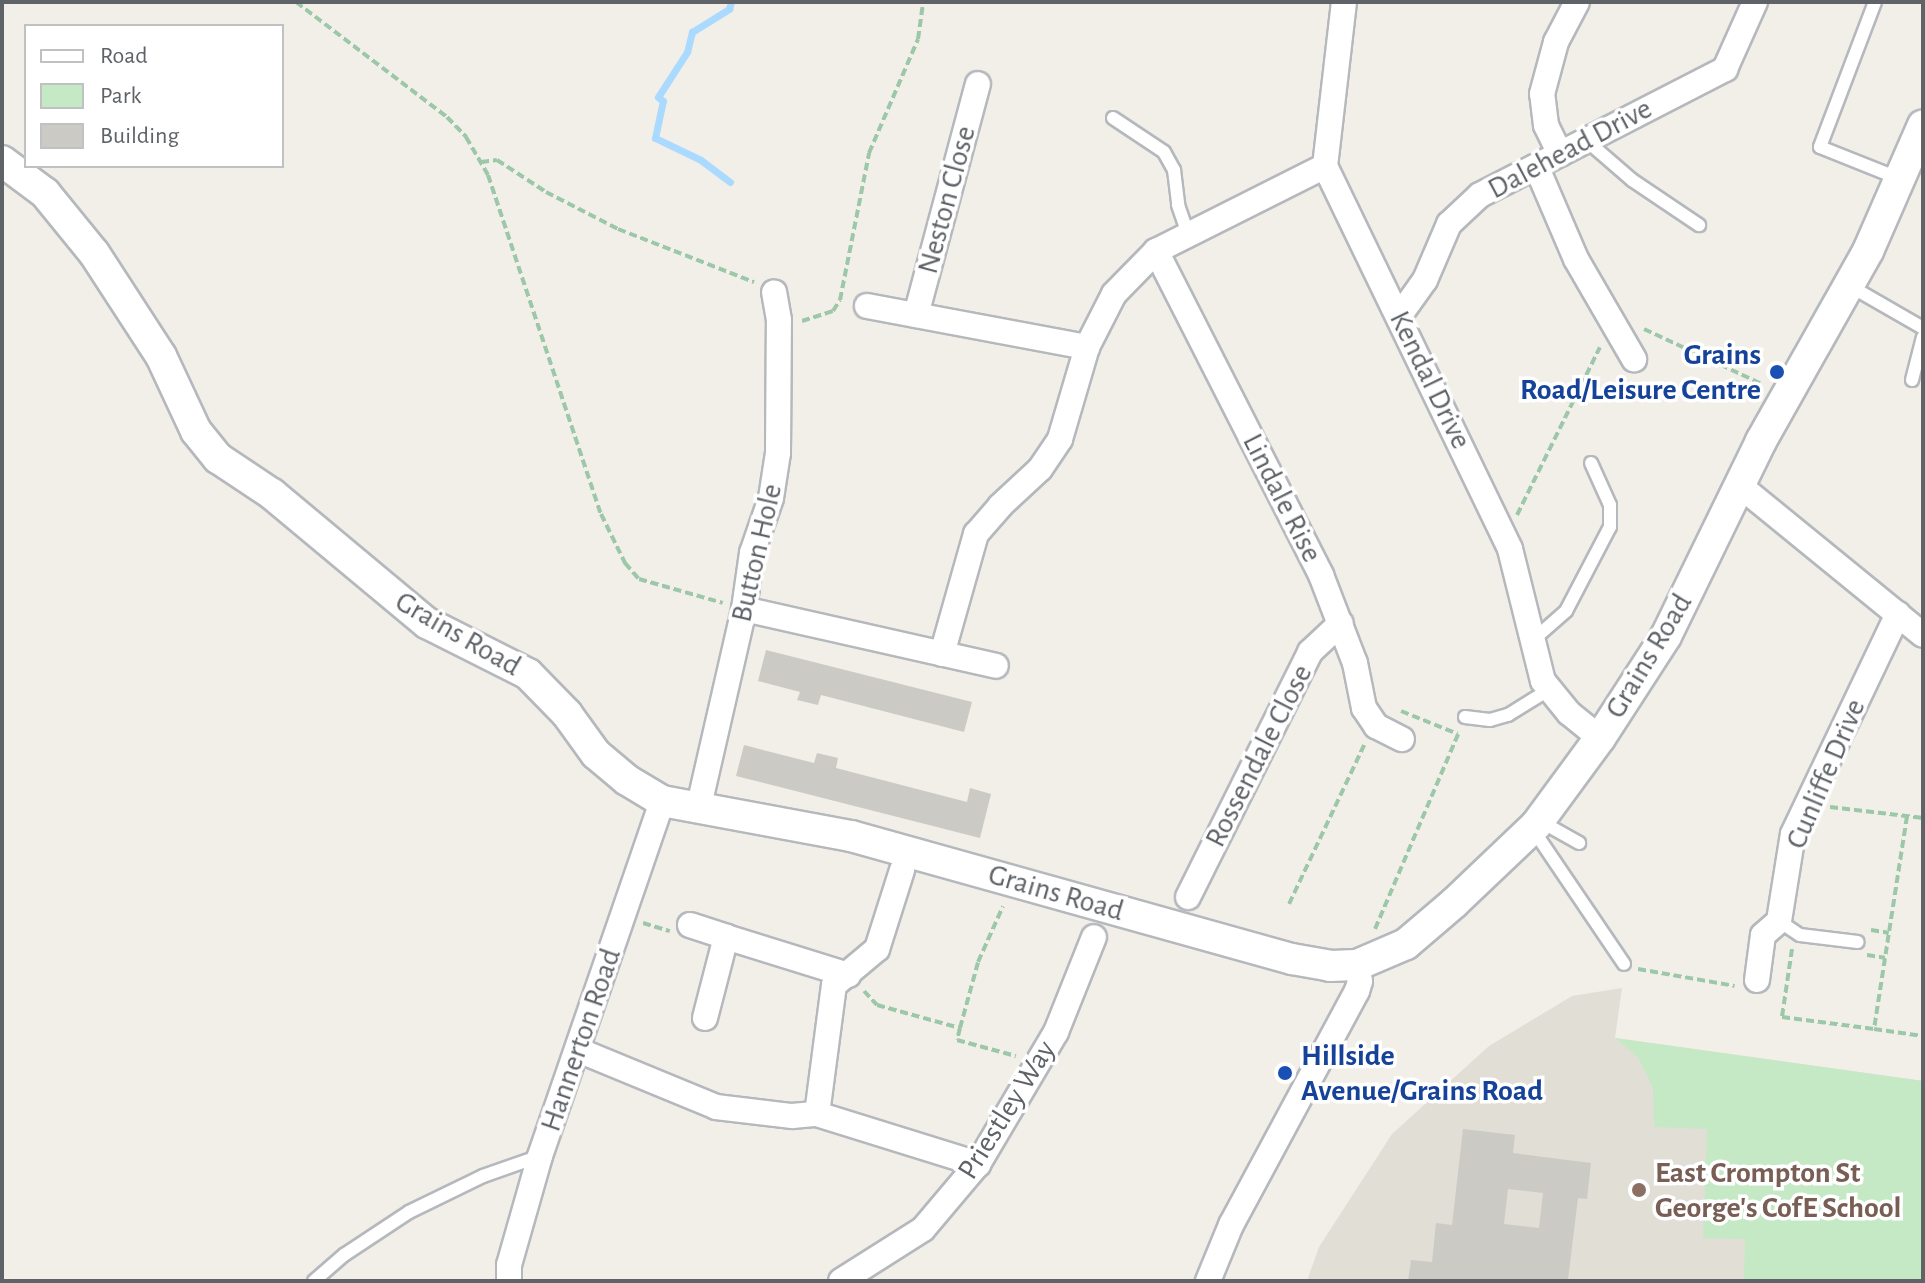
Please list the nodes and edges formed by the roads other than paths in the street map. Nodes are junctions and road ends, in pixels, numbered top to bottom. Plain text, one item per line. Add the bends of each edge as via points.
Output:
1 (1344, 2) edge
2 (1577, 2) edge
3 (1755, 2) edge
4 (1875, 2) edge
5 (978, 84) dead end
6 (1113, 118) dead end
7 (1923, 125) edge
8 (1587, 141) junction
9 (1560, 154) junction
10 (2, 161) edge
11 (1325, 166) junction
12 (1537, 168) junction
13 (1901, 179) junction
14 (1699, 225) dead end
15 (1188, 234) junction
16 (1156, 251) junction
17 (1849, 285) junction
18 (774, 292) road end
19 (867, 306) dead end
20 (916, 315) junction
21 (1400, 315) junction
22 (1923, 328) edge
23 (1923, 337) edge
24 (1087, 347) junction
25 (1634, 359) dead end
26 (1912, 380) dead end
27 (1591, 463) dead end
28 (1739, 485) junction
29 (744, 609) junction
30 (1898, 614) junction
31 (1341, 623) junction
32 (1923, 635) edge
33 (1531, 643) junction
34 (942, 654) junction
35 (996, 666) dead end
36 (1550, 689) junction
37 (1465, 717) road end
38 (1600, 738) junction
39 (1402, 739) dead end
40 (662, 801) junction
41 (698, 810) junction
42 (1536, 824) junction
43 (1579, 843) dead end
44 (902, 870) dead end
45 (1188, 897) dead end
46 (1779, 921) junction
47 (690, 925) road end
48 (726, 937) junction
49 (1094, 937) dead end
50 (1858, 942) dead end
51 (1366, 962) junction
52 (1624, 964) road end
53 (848, 975) junction
54 (1755, 986) road end
55 (705, 1018) dead end
56 (578, 1050) junction
57 (817, 1114) junction
58 (540, 1156) junction
59 (978, 1164) junction
60 (314, 1281) edge
61 (509, 1281) edge
62 (841, 1281) edge
63 (1208, 1281) edge

1 - 11 street
2 - 9 street via 1556,42 1542,94 1546,125
3 - 8 street, Dalehead Drive via 1725,69
4 - 13 lane via 1820,147
5 - 20 street, Neston Close
6 - 15 lane via 1164,152 1174,170
7 - 13 street, Grains Road
8 - 9 street, Dalehead Drive
8 - 14 lane via 1632,180
9 - 12 street, Dalehead Drive
10 - 40 street, Grains Road via 45,193 94,253 161,356 196,431 218,458 272,494 427,623 528,674 596,754
11 - 15 street
11 - 21 street, Kendal Drive
12 - 21 street, Dalehead Drive via 1480,195 1449,224 1425,280
12 - 25 street via 1576,259
13 - 17 street, Grains Road
15 - 16 street
16 - 24 street via 1114,294
16 - 31 street, Lindale Rise
17 - 22 lane
17 - 28 street, Grains Road
18 - 29 street, Button Hole via 779,320 778,453 771,498 752,553
19 - 20 street
20 - 24 street
21 - 33 street, Kendal Drive via 1506,539
23 - 26 lane
24 - 34 street via 1060,439 1040,469 976,534
27 - 33 lane via 1610,505 1610,527 1566,611
28 - 30 street
28 - 38 street, Grains Road via 1666,636
29 - 34 street
29 - 41 street, Button Hole
30 - 32 street
30 - 46 street, Cunliffe Drive via 1793,834
31 - 39 street, Lindale Rise via 1364,708 1376,726
31 - 45 street, Rossendale Close via 1310,652
33 - 36 street, Kendal Drive
34 - 35 street
36 - 37 lane via 1508,715 1490,720
36 - 38 street, Kendal Drive via 1582,726
38 - 42 street, Grains Road
40 - 41 street, Grains Road
40 - 56 street, Hannerton Road
41 - 51 street, Grains Road via 851,836 1292,959 1330,966
42 - 43 lane
42 - 51 street, Grains Road via 1406,944
42 - 52 lane
44 - 53 street via 877,947
46 - 50 lane via 1800,935
46 - 54 street, Cunliffe Drive via 1763,935
47 - 48 street
48 - 53 street
48 - 55 street
49 - 59 street, Priestley Way via 1056,1032
51 - 63 street via 1357,991 1231,1225
53 - 57 street via 834,985
56 - 57 street via 716,1107
56 - 58 street, Hannerton Road
57 - 59 street
58 - 60 lane via 483,1176 409,1212
58 - 61 street, Hannerton Road
59 - 62 street, Priestley Way via 923,1229

